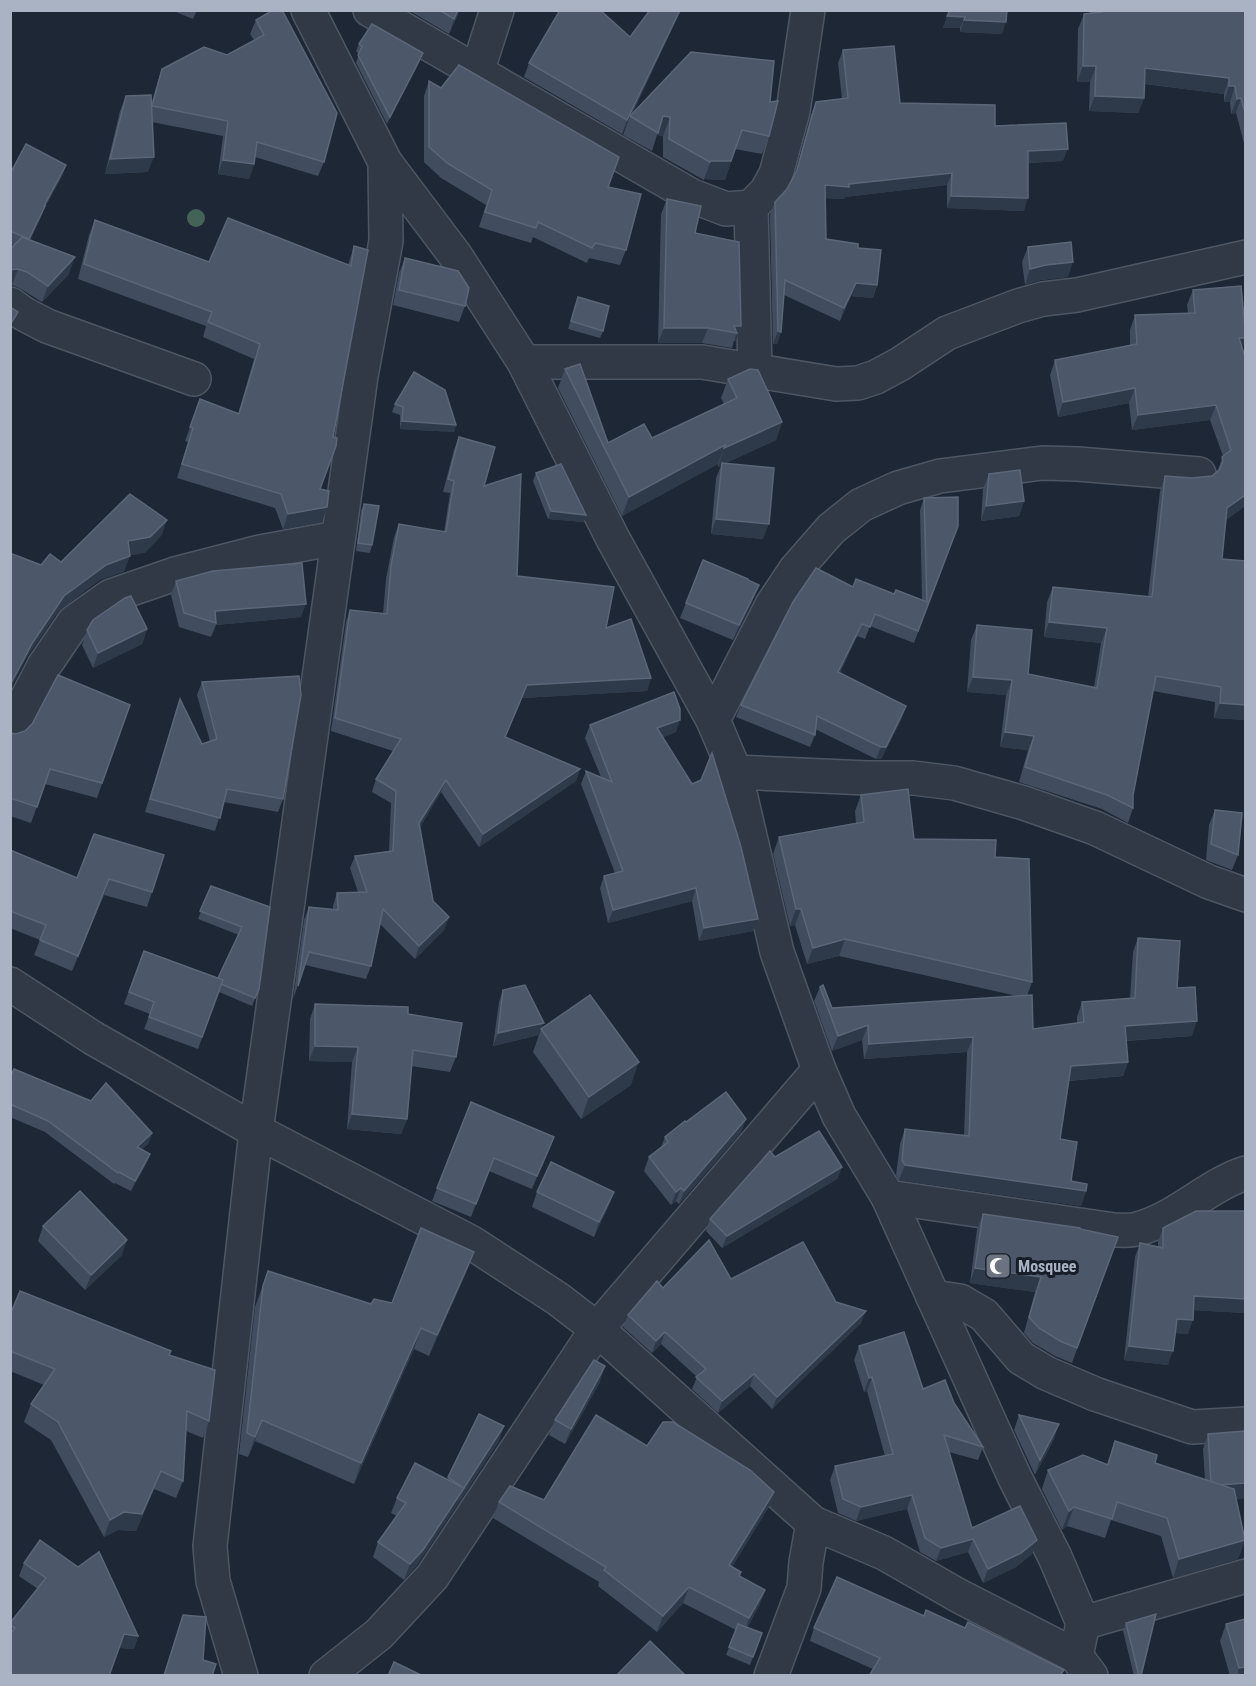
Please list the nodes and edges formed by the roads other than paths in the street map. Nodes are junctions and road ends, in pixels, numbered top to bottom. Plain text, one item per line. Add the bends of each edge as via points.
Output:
1 (308, 10) edge
2 (370, 10) edge
3 (497, 10) edge
4 (808, 10) edge
5 (477, 72) junction
6 (385, 162) junction
7 (751, 207) junction
8 (1245, 257) edge
9 (10, 304) edge
10 (524, 362) junction
11 (755, 371) junction
12 (194, 379) dead end
13 (1199, 474) dead end
14 (337, 538) junction
15 (712, 720) junction
16 (10, 731) edge
17 (735, 772) junction
18 (1245, 895) edge
19 (10, 984) edge
20 (819, 1070) junction
21 (256, 1131) junction
22 (1245, 1173) edge
23 (888, 1197) junction
24 (933, 1296) junction
25 (597, 1329) junction
26 (1245, 1424) edge
27 (813, 1523) junction
28 (1245, 1576) edge
29 (1083, 1623) junction
30 (1083, 1666) edge
31 (241, 1676) edge
32 (326, 1676) edge
33 (771, 1676) edge

1 - 6 street
2 - 5 street
3 - 5 street
4 - 7 street via 793,111 776,174
5 - 7 street via 692,196 726,209
6 - 10 street via 455,255
6 - 14 street via 386,241
7 - 11 street
8 - 11 street via 1018,306 947,333 900,364 858,383 836,384
9 - 12 street via 47,326
10 - 11 street via 702,362
10 - 15 street via 613,539
13 - 15 street via 1042,464 940,476 898,488 861,505 831,529 795,569 772,604
14 - 16 street via 175,574 111,596 74,622 44,666
14 - 21 street
15 - 17 street
17 - 18 street via 954,783 1095,828
17 - 20 street via 777,952
19 - 21 street via 93,1038
20 - 23 street via 839,1116
20 - 25 street
21 - 25 street via 472,1243
21 - 31 street via 210,1546 213,1581
22 - 23 street via 1154,1224 1135,1230
23 - 24 street
24 - 26 street via 960,1301 984,1315 1021,1358 1095,1394 1192,1427
24 - 29 street
25 - 27 street
25 - 32 street via 432,1577 380,1634
27 - 30 street via 884,1553
27 - 33 street via 804,1588
28 - 29 street
29 - 30 street

